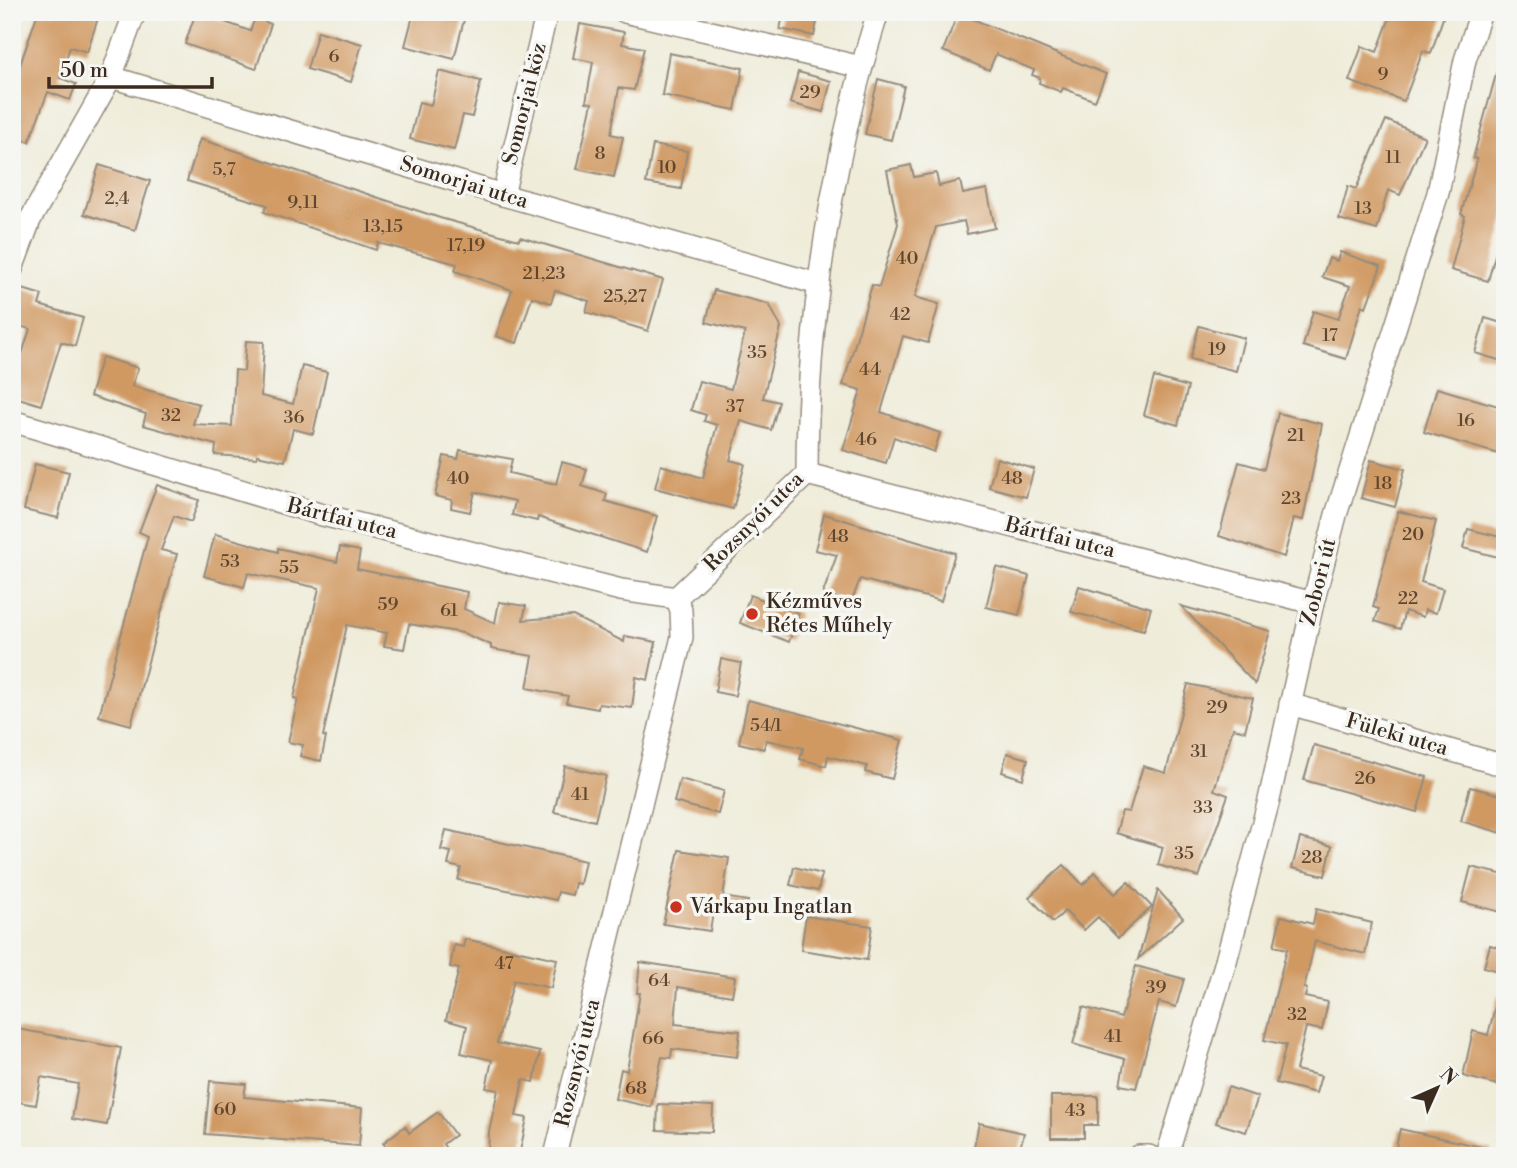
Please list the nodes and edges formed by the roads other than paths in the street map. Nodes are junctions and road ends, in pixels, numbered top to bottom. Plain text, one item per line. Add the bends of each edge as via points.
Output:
1 (135, 12) edge
2 (547, 12) edge
3 (625, 12) edge
4 (878, 12) edge
5 (1481, 12) edge
6 (861, 67) junction
7 (111, 77) junction
8 (503, 195) junction
9 (12, 269) edge
10 (818, 284) junction
11 (12, 421) edge
12 (807, 474) junction
13 (676, 598) junction
14 (1313, 603) junction
15 (1290, 704) junction
16 (1505, 766) edge
17 (555, 1156) edge
18 (1139, 1156) edge
19 (1149, 1156) edge
20 (1167, 1156) edge

1 - 7 street
2 - 8 street, Somorjai köz
3 - 6 street
4 - 6 street, Rozsnyói utca
5 - 14 street, Zobori út via 1465,60 1438,193 1336,515
6 - 10 street, Rozsnyói utca
7 - 8 street, Somorjai utca
7 - 9 street via 30,220
8 - 10 street, Somorjai utca
10 - 12 street, Rozsnyói utca via 807,396
11 - 13 street, Bártfai utca via 319,514 621,590
12 - 13 street, Rozsnyói utca
12 - 14 street, Bártfai utca
13 - 17 street, Rozsnyói utca via 682,636
14 - 15 street, Zobori út
15 - 16 street, Füleki utca
15 - 20 street, Zobori út via 1233,934
18 - 19 street

